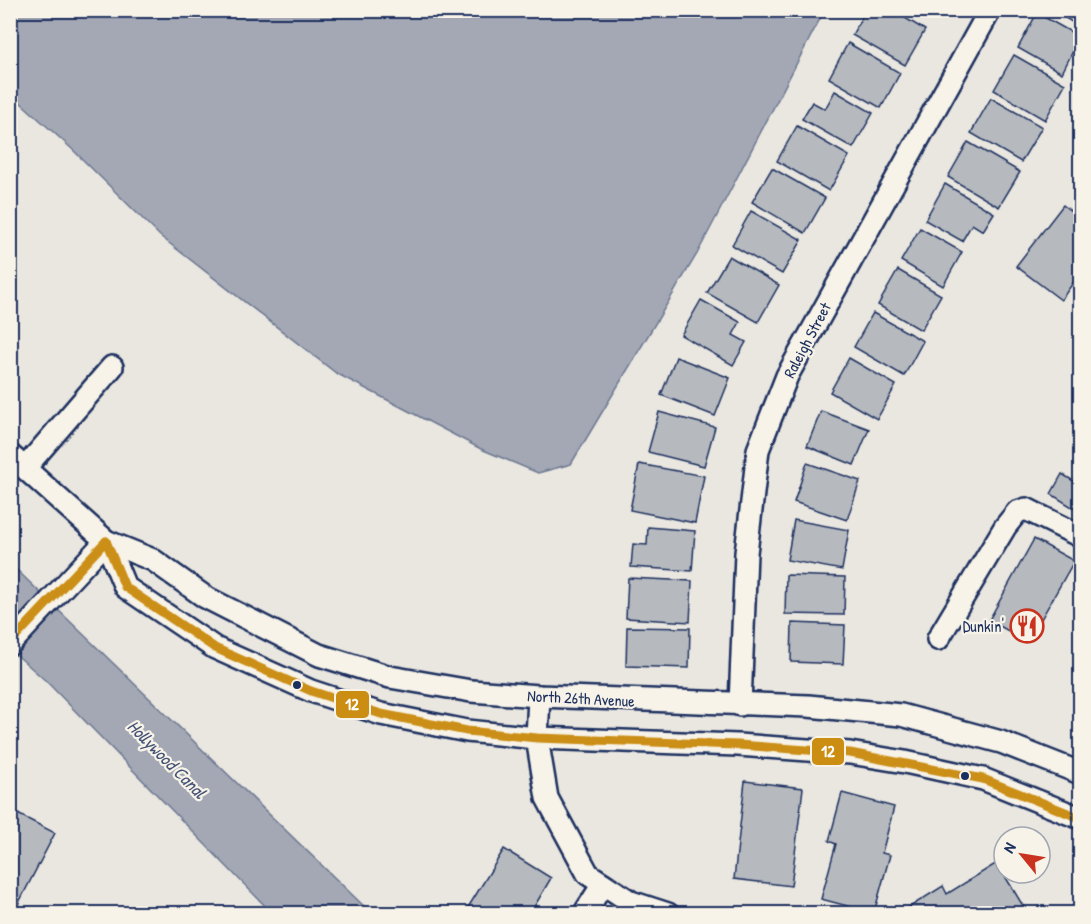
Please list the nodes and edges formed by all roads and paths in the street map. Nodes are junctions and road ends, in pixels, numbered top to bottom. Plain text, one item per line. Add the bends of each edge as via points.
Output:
1 (990, 10) edge
2 (112, 367) dead end
3 (18, 461) edge
4 (1080, 536) edge
5 (106, 541) junction
6 (938, 639) dead end
7 (10, 644) edge
8 (539, 696) junction
9 (740, 705) junction
10 (537, 738) junction
11 (1080, 773) edge
12 (1080, 818) edge
13 (603, 884) junction
14 (584, 914) edge
15 (668, 914) edge

1 - 9 street, Raleigh Street via 787,376 758,450 746,554
2 - 3 street
3 - 5 street, North 26th Avenue
4 - 6 street via 1026,509 1017,512
5 - 7 street
5 - 8 street, North 26th Avenue via 153,560 205,597 319,656 390,677 471,691
5 - 10 street, North 26th Avenue via 125,587 215,648 311,691 381,714 467,731
8 - 9 street, North 26th Avenue
8 - 10 street
9 - 11 street, North 26th Avenue via 808,706 900,715 1000,742
10 - 12 street, North 26th Avenue via 748,745 850,753 983,779
10 - 13 street via 547,798 588,874
13 - 14 street
13 - 15 street via 631,902

